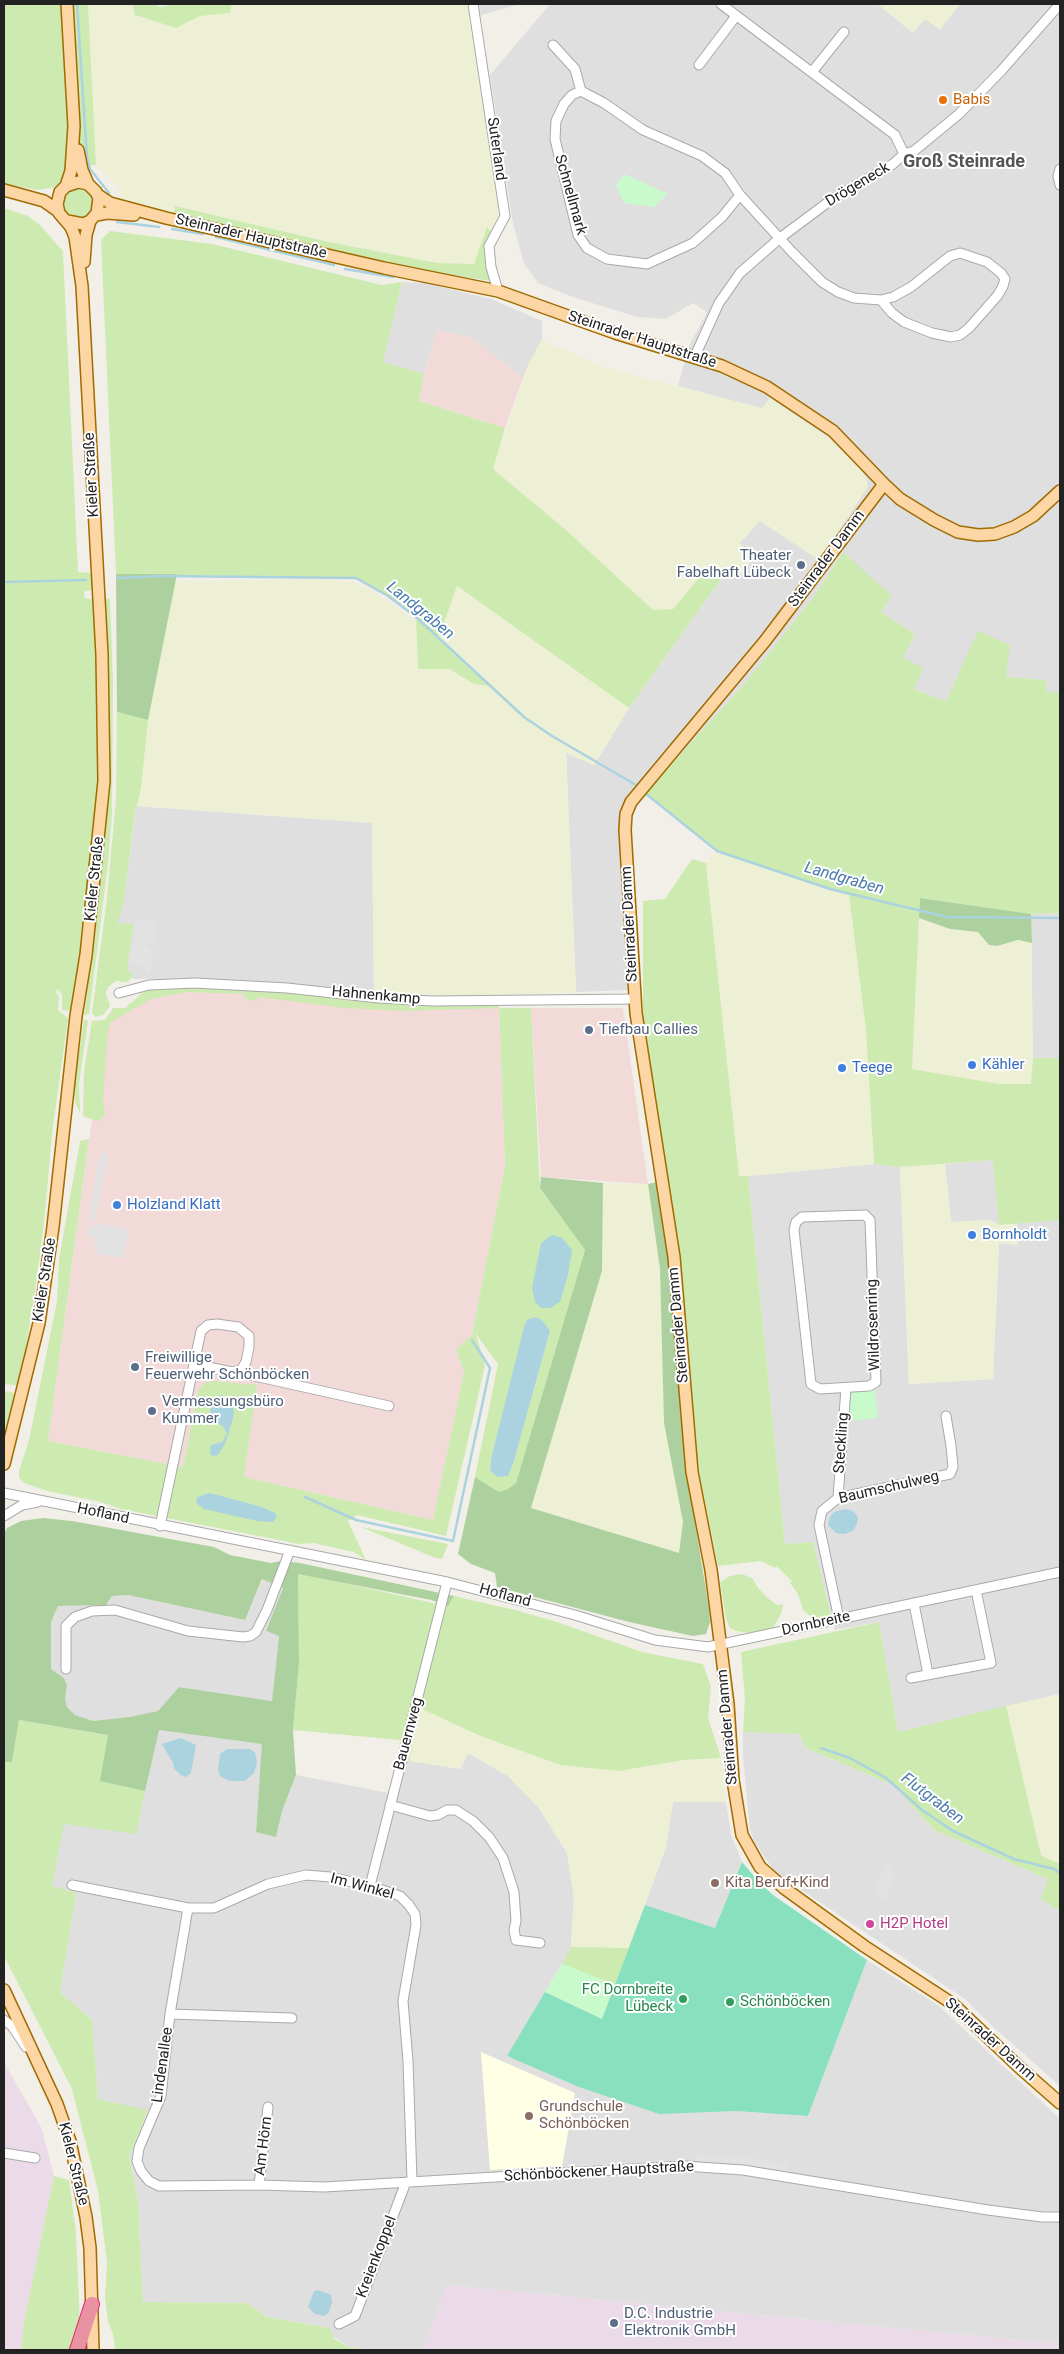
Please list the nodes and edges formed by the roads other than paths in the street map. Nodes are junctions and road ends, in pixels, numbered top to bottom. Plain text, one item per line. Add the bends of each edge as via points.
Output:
1 (68, 4) edge
2 (472, 4) edge
3 (720, 4) edge
4 (1060, 4) edge
5 (734, 10) edge
6 (844, 32) dead end
7 (553, 45) dead end
8 (699, 65) dead end
9 (812, 72) junction
10 (581, 91) junction
11 (74, 126) junction
12 (904, 154) junction
13 (1060, 169) edge
14 (88, 184) junction
15 (1060, 185) edge
16 (64, 188) junction
17 (9, 191) edge
18 (98, 195) junction
19 (740, 195) junction
20 (58, 211) junction
21 (93, 218) junction
22 (166, 218) junction
23 (67, 221) junction
24 (780, 238) junction
25 (82, 286) junction
26 (498, 291) junction
27 (882, 300) junction
28 (695, 356) junction
29 (884, 484) junction
30 (1060, 491) edge
31 (119, 993) dead end
32 (635, 999) junction
33 (194, 1364) junction
34 (241, 1370) junction
35 (846, 1388) junction
36 (389, 1406) dead end
37 (946, 1416) dead end
38 (4, 1464) edge
39 (4, 1493) edge
40 (838, 1498) junction
41 (42, 1501) junction
42 (4, 1516) edge
43 (160, 1526) junction
44 (290, 1550) junction
45 (1060, 1572) edge
46 (448, 1582) junction
47 (976, 1590) junction
48 (914, 1604) junction
49 (839, 1619) junction
50 (719, 1645) junction
51 (66, 1668) dead end
52 (928, 1674) junction
53 (911, 1678) dead end
54 (390, 1805) junction
55 (72, 1885) dead end
56 (370, 1886) junction
57 (188, 1908) junction
58 (540, 1943) dead end
59 (5, 1995) edge
60 (170, 2014) junction
61 (292, 2018) dead end
62 (4, 2020) edge
63 (41, 2067) junction
64 (1060, 2103) edge
65 (268, 2107) dead end
66 (4, 2153) edge
67 (35, 2158) dead end
68 (141, 2171) joint
69 (409, 2181) junction
70 (259, 2184) junction
71 (1060, 2217) edge
72 (92, 2304) junction
73 (339, 2324) dead end
74 (77, 2350) edge
75 (93, 2350) edge

1 - 11 main road
2 - 26 street, Suterland via 505,216 489,246
3 - 5 street
4 - 12 street, Drögeneck via 1002,71 959,114 914,151
5 - 8 street
5 - 9 street
6 - 9 street
7 - 10 street via 575,69
9 - 12 street via 895,135
10 - 19 street via 643,130 702,156 725,173
10 - 19 street, Schnellmark via 564,104 556,121 555,139 578,235 587,248 607,259 647,264 693,243 722,217
11 - 14 main road via 80,164
11 - 16 main road via 72,165
12 - 24 street, Drögeneck via 882,171 831,200
13 - 15 street
14 - 16 main road via 78,182
14 - 18 main road
16 - 17 main road via 46,193
16 - 20 main road via 57,201
17 - 20 main road via 44,201
18 - 21 main road via 99,205
18 - 22 main road, Steinrader Hauptstraße via 110,203
19 - 24 street
20 - 23 main road
21 - 22 main road, Steinrader Hauptstraße via 107,213
21 - 23 main road via 78,224
21 - 25 main road, Kieler Straße via 86,235
22 - 26 main road, Steinrader Hauptstraße
23 - 25 main road, Kieler Straße via 75,237
24 - 27 street via 830,288 854,298
24 - 28 street, Drögeneck via 740,273 719,303
25 - 38 main road, Kieler Straße via 102,655 104,781 89,936 76,1016 53,1228 39,1323
26 - 28 main road, Steinrader Hauptstraße via 615,333
27 - 27 street via 904,292 958,253 987,262 1005,279 1004,286 969,328 951,337 932,334 904,322
28 - 29 main road, Steinrader Hauptstraße via 767,387 833,431
29 - 30 main road, Steinrader Hauptstraße via 900,499 934,520 958,532 978,535 995,534 1014,527
29 - 32 main road, Steinrader Damm via 765,641 631,802 625,830
31 - 32 street, Hahnenkamp via 149,985 195,983 432,1001
32 - 50 main road, Steinrader Damm via 674,1257 692,1472 712,1570
33 - 34 street via 232,1372
33 - 34 street via 201,1331 208,1325 217,1324 238,1327 249,1336 246,1362
33 - 43 street
34 - 36 street via 250,1375
35 - 35 street, Wildrosenring via 876,1382 870,1220 865,1215 802,1217 794,1230 811,1384 820,1389
35 - 40 street, Steckling
37 - 40 street, Baumschulweg via 952,1446 953,1468 950,1474
39 - 41 street, Hofland
40 - 49 street, Baumschulweg via 822,1511 819,1525
41 - 42 street via 22,1505
41 - 43 street, Hofland
43 - 44 street, Hofland
44 - 46 street, Hofland
44 - 51 street via 267,1610 256,1632 250,1636 188,1631 115,1610 92,1611 76,1617 66,1626
45 - 47 street, Dornbreite
46 - 50 street, Hofland via 656,1640
46 - 54 street, Bauernweg
47 - 48 street, Dornbreite
47 - 52 street via 991,1663
48 - 49 street, Dornbreite
48 - 52 street
49 - 50 street, Dornbreite
50 - 64 main road, Steinrader Damm via 740,1826 746,1846 760,1867 808,1906 953,2004
52 - 53 street
54 - 56 street, Bauernweg
54 - 58 street via 430,1816 456,1810 473,1822 489,1837 503,1858 514,1892 516,1940
55 - 57 street, Im Winkel
56 - 57 street, Im Winkel via 306,1875 268,1884 214,1908
56 - 69 street, Im Winkel via 400,1896 410,1905 415,1919 402,2002 408,2061
57 - 60 street, Lindenallee
59 - 63 main road, Kieler Straße
60 - 61 street, Lindenallee
60 - 68 street, Lindenallee via 161,2096 139,2148 137,2161
62 - 63 street via 12,2026
63 - 72 main road, Kieler Straße via 70,2141 82,2192 90,2248
65 - 70 street, Am Hörn
66 - 67 street
68 - 70 street, Schönböckener Hauptstraße via 149,2181 159,2186
69 - 70 street, Schönböckener Hauptstraße via 324,2187
69 - 71 street, Schönböckener Hauptstraße via 684,2166 743,2170 988,2210
69 - 73 street, Kreienkoppel via 355,2316
72 - 74 highway
72 - 75 main road, Kieler Straße

